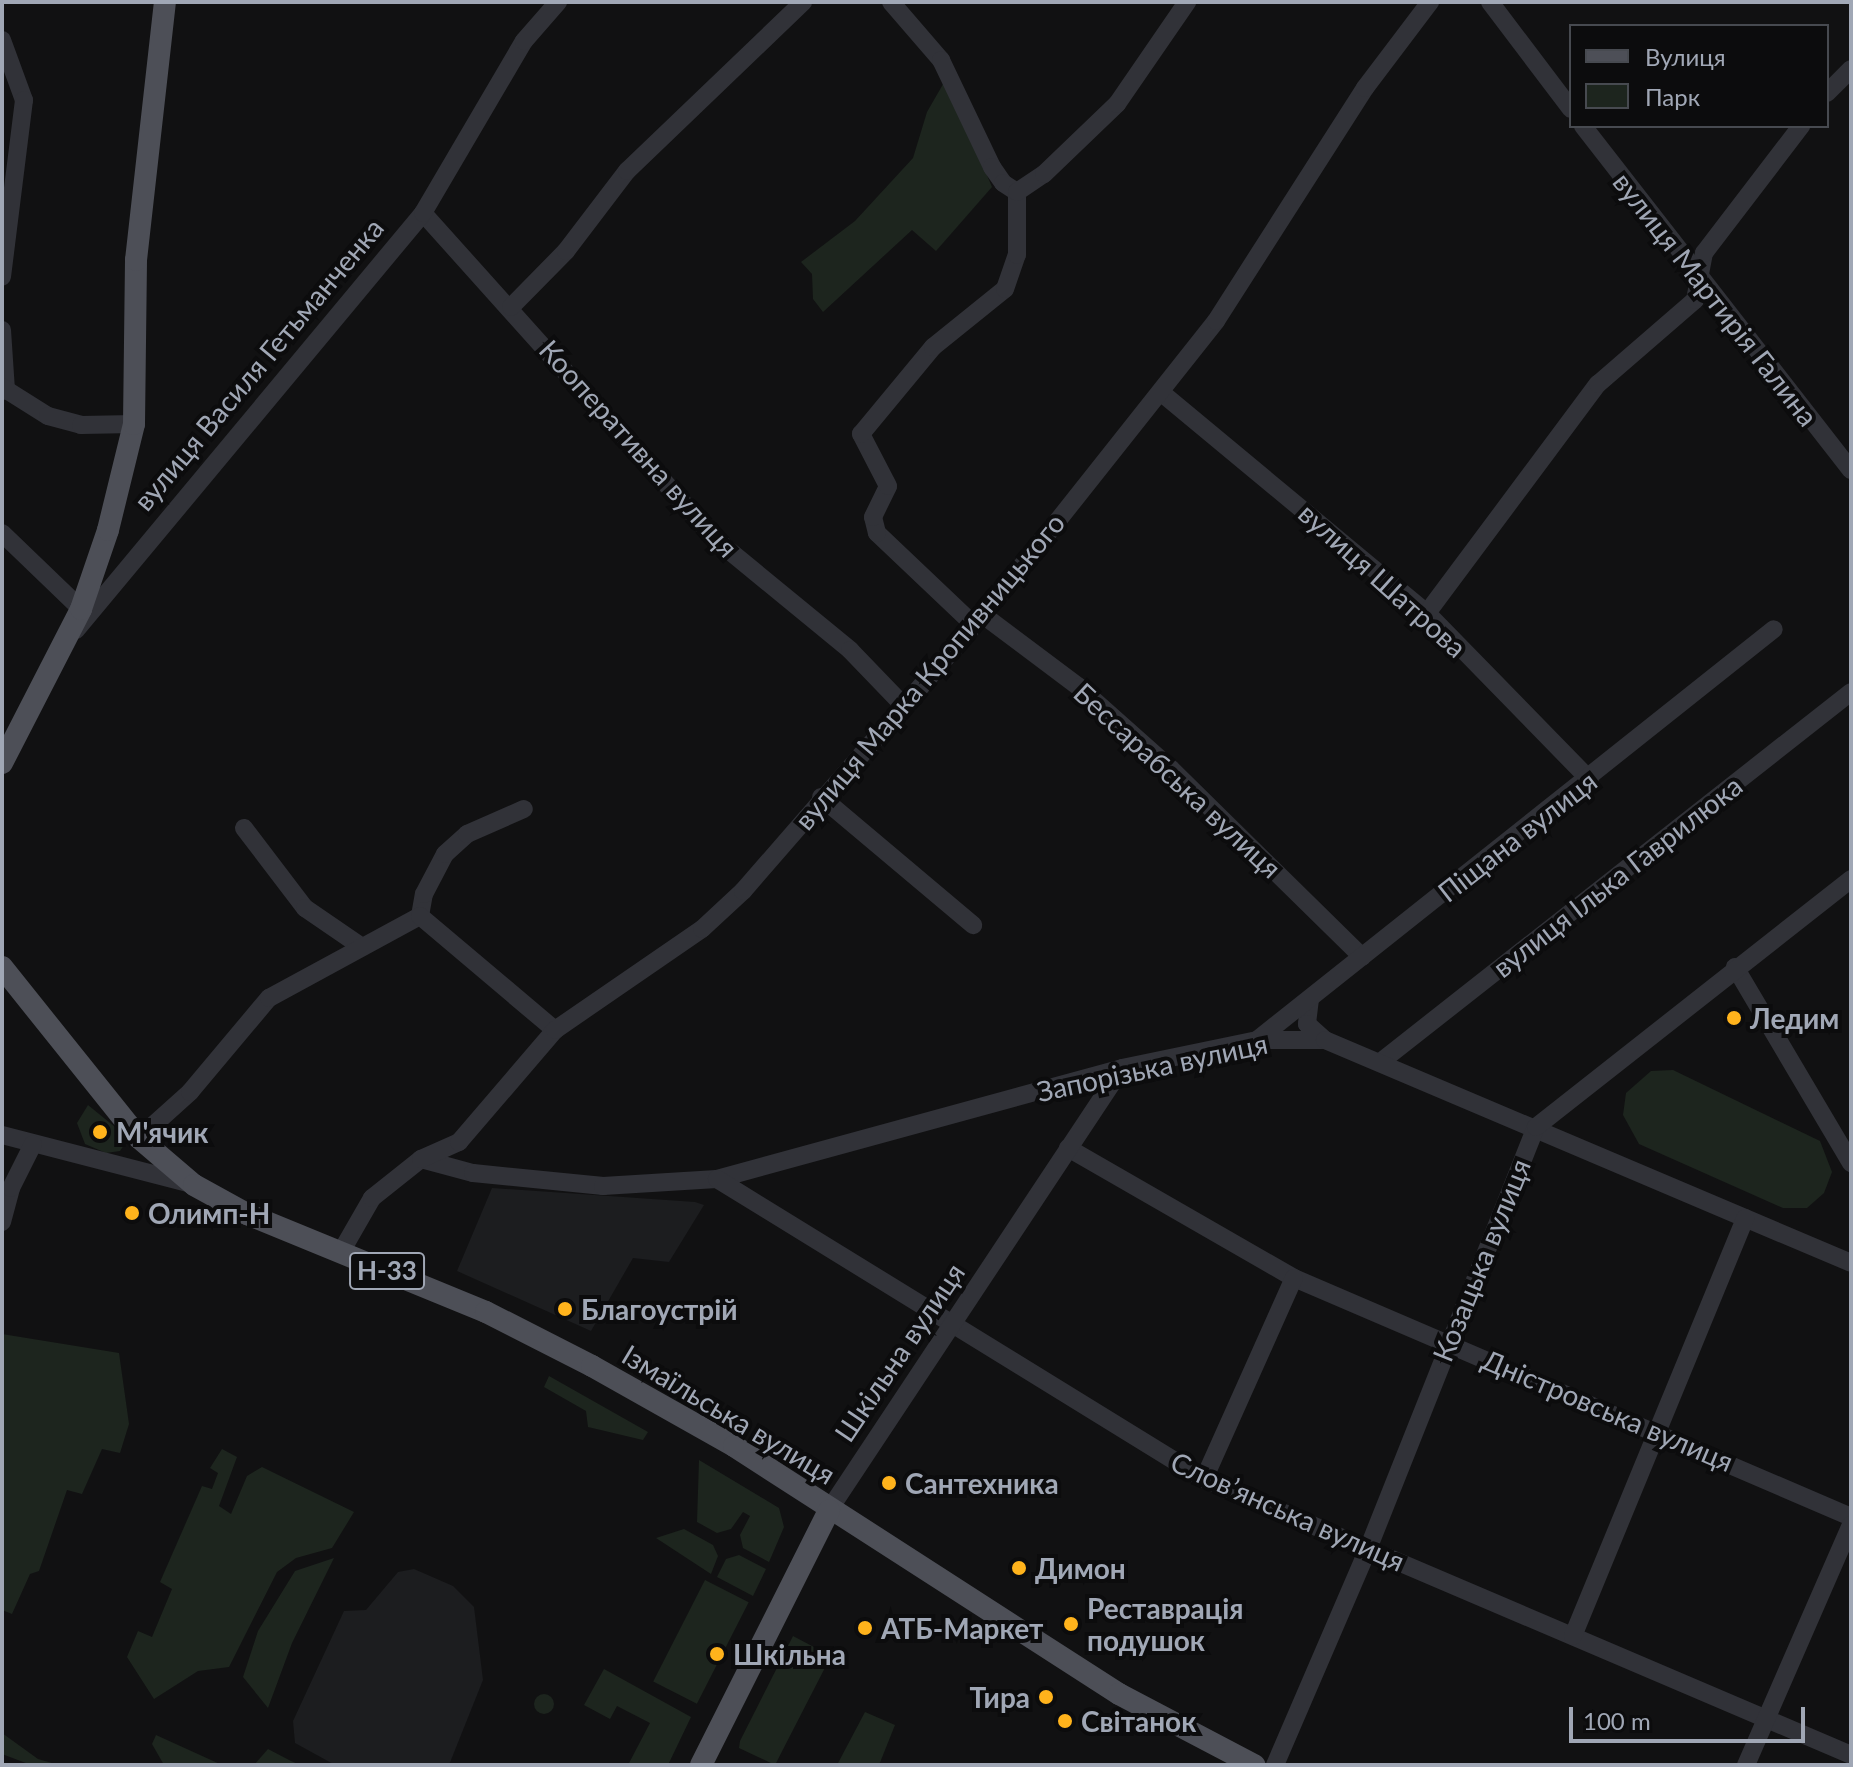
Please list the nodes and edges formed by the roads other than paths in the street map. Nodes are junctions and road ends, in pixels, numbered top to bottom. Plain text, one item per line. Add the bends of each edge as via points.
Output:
1 (165, 2) edge
2 (558, 2) edge
3 (803, 2) edge
4 (891, 2) edge
5 (1187, 2) edge
6 (1430, 2) edge
7 (1490, 2) edge
8 (2, 40) edge
9 (1851, 69) edge
10 (1829, 91) edge
11 (1569, 106) edge
12 (1584, 128) edge
13 (1799, 128) edge
14 (1017, 192) junction
15 (423, 213) junction
16 (2, 277) edge
17 (1696, 277) junction
18 (511, 307) junction
19 (2, 330) edge
20 (4, 389) edge
21 (1163, 394) junction
22 (134, 424) junction
23 (1851, 470) edge
24 (2, 533) edge
25 (81, 609) junction
26 (1427, 613) junction
27 (978, 620) junction
28 (1774, 629) dead end
29 (67, 641) junction
30 (1851, 692) edge
31 (902, 704) junction
32 (2, 763) edge
33 (1590, 780) junction
34 (821, 797) junction
35 (524, 809) dead end
36 (244, 828) dead end
37 (1851, 879) edge
38 (420, 916) junction
39 (973, 925) dead end
40 (362, 947) junction
41 (1362, 957) junction
42 (2, 967) edge
43 (1735, 967) junction
44 (1310, 999) junction
45 (555, 1030) junction
46 (1257, 1040) junction
47 (1325, 1040) junction
48 (1383, 1060) junction
49 (1122, 1068) junction
50 (1536, 1127) junction
51 (2, 1135) edge
52 (139, 1138) junction
53 (33, 1144) junction
54 (1068, 1148) junction
55 (421, 1159) junction
56 (1851, 1163) edge
57 (717, 1179) junction
58 (194, 1185) junction
59 (1745, 1218) junction
60 (2, 1222) edge
61 (341, 1252) junction
62 (1851, 1263) edge
63 (1294, 1278) junction
64 (957, 1323) junction
65 (1448, 1341) junction
66 (1660, 1431) junction
67 (1204, 1479) junction
68 (829, 1510) junction
69 (1851, 1517) edge
70 (1851, 1525) edge
71 (1368, 1549) junction
72 (1573, 1636) junction
73 (1763, 1720) junction
74 (1851, 1755) edge
75 (701, 1765) edge
76 (1254, 1765) edge
77 (1275, 1765) edge
78 (1746, 1765) edge

1 - 22 main road via 136,260
2 - 15 street, вулиця Василя Гетьманченка via 524,41
3 - 18 street via 627,171 566,251
4 - 14 street via 941,60 992,167
5 - 14 street via 1117,104 1044,174
6 - 21 street, вулиця Марка Кропивницького via 1365,88 1271,240
7 - 11 street
8 - 16 street via 24,100
9 - 10 street
12 - 17 street, вулиця Мартирія Галина
13 - 17 street via 1704,253
14 - 27 street, Бессарабська вулиця via 1017,255 1005,289 933,347 861,434 888,486 873,517 877,533
15 - 18 street, Кооперативна вулиця
15 - 29 street, вулиця Василя Гетьманченка
17 - 23 street, вулиця Мартирія Галина
17 - 26 street via 1695,300 1598,384
18 - 31 street, Кооперативна вулиця via 715,539 850,650
19 - 20 street
20 - 22 street via 48,416 81,425
21 - 26 street, вулиця Шатрова
21 - 27 street, вулиця Марка Кропивницького
22 - 25 main road via 108,530
24 - 25 street
25 - 29 main road
26 - 33 street, вулиця Шатрова
27 - 31 street, вулиця Марка Кропивницького
27 - 41 street, Бессарабська вулиця via 1079,687 1171,769
28 - 33 street, Піщана вулиця
29 - 32 main road, вулиця Василя Гетьманченка
30 - 48 street, вулиця Ілька Гаврилюка
31 - 34 street, вулиця Марка Кропивницького
33 - 41 street, Піщана вулиця
34 - 39 street
34 - 45 street, вулиця Марка Кропивницького via 743,891 702,929
35 - 38 street via 467,834 445,854 424,894
36 - 40 street via 270,869 305,908
37 - 43 street, Козацька вулиця
38 - 40 street
38 - 45 street
40 - 52 street via 269,998 190,1092
41 - 44 street, Піщана вулиця
42 - 52 main road, Ізмаїльська вулиця / Н-33
43 - 50 street, Козацька вулиця
43 - 56 street
44 - 46 street, Піщана вулиця
44 - 47 street via 1307,1024
45 - 55 street, вулиця Марка Кропивницького via 485,1118 459,1142
46 - 47 street, Запорізька вулиця
46 - 49 street, Запорізька вулиця
47 - 48 street, Запорізька вулиця
48 - 50 street, Запорізька вулиця
49 - 54 street, Шкільна вулиця
49 - 57 street, Запорізька вулиця
50 - 59 street, Запорізька вулиця
50 - 65 street, Козацька вулиця
51 - 53 street
52 - 58 main road, Ізмаїльська вулиця / Н-33
53 - 58 street
53 - 60 street via 11,1188
54 - 63 street, Дністровська вулиця
54 - 64 street, Шкільна вулиця
55 - 57 street, Запорізька вулиця via 473,1173 603,1186
55 - 61 street, вулиця Марка Кропивницького via 372,1198
57 - 64 street, Словʼянська вулиця
58 - 61 main road, Ізмаїльська вулиця / Н-33 via 247,1214
59 - 62 street, Запорізька вулиця
59 - 66 street
61 - 68 main road, Ізмаїльська вулиця / Н-33 via 486,1312 592,1366 734,1446
63 - 65 street, Дністровська вулиця
63 - 67 street
64 - 67 street, Словʼянська вулиця
64 - 68 street, Шкільна вулиця
65 - 66 street, Дністровська вулиця
65 - 71 street, Козацька вулиця
66 - 69 street, Дністровська вулиця
66 - 72 street
67 - 71 street, Словʼянська вулиця
68 - 75 main road, Шкільна вулиця
68 - 76 main road, Ізмаїльська вулиця via 1119,1694
70 - 73 street
71 - 72 street, Словʼянська вулиця
71 - 77 street, Козацька вулиця
72 - 73 street, Словʼянська вулиця
73 - 74 street, Словʼянська вулиця
73 - 78 street

